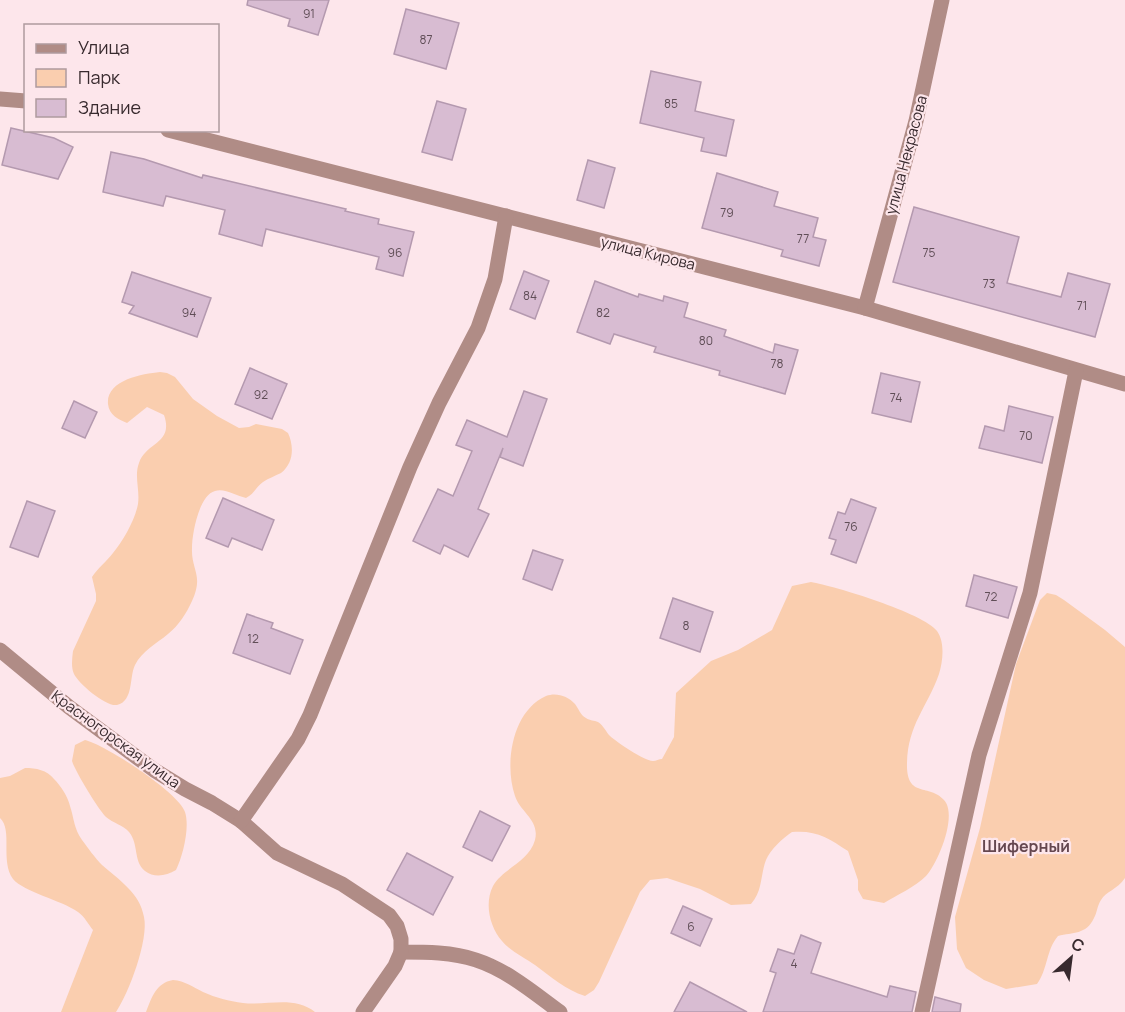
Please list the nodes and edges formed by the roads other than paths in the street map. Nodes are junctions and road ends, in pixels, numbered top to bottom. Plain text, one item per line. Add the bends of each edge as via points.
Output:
1 (942, 0) edge
2 (0, 99) edge
3 (24, 101) edge
4 (176, 132) edge
5 (506, 216) junction
6 (865, 308) junction
7 (1076, 371) junction
8 (1125, 384) edge
9 (0, 650) edge
10 (241, 822) junction
11 (401, 952) junction
12 (363, 1012) edge
13 (560, 1012) edge
14 (922, 1012) edge

1 - 6 street, улица Некрасова via 916,122
2 - 3 street
4 - 5 street, улица Кирова
5 - 6 street, улица Кирова
5 - 10 street via 495,279 478,328 410,467 310,715
6 - 7 street, улица Кирова
7 - 8 street, улица Кирова
7 - 14 street via 1030,593 979,754
9 - 10 street, Красногорская улица via 154,770
10 - 11 street, Красногорская улица via 277,853 342,884 389,915 401,939
11 - 12 street
11 - 13 street via 476,960 496,968

